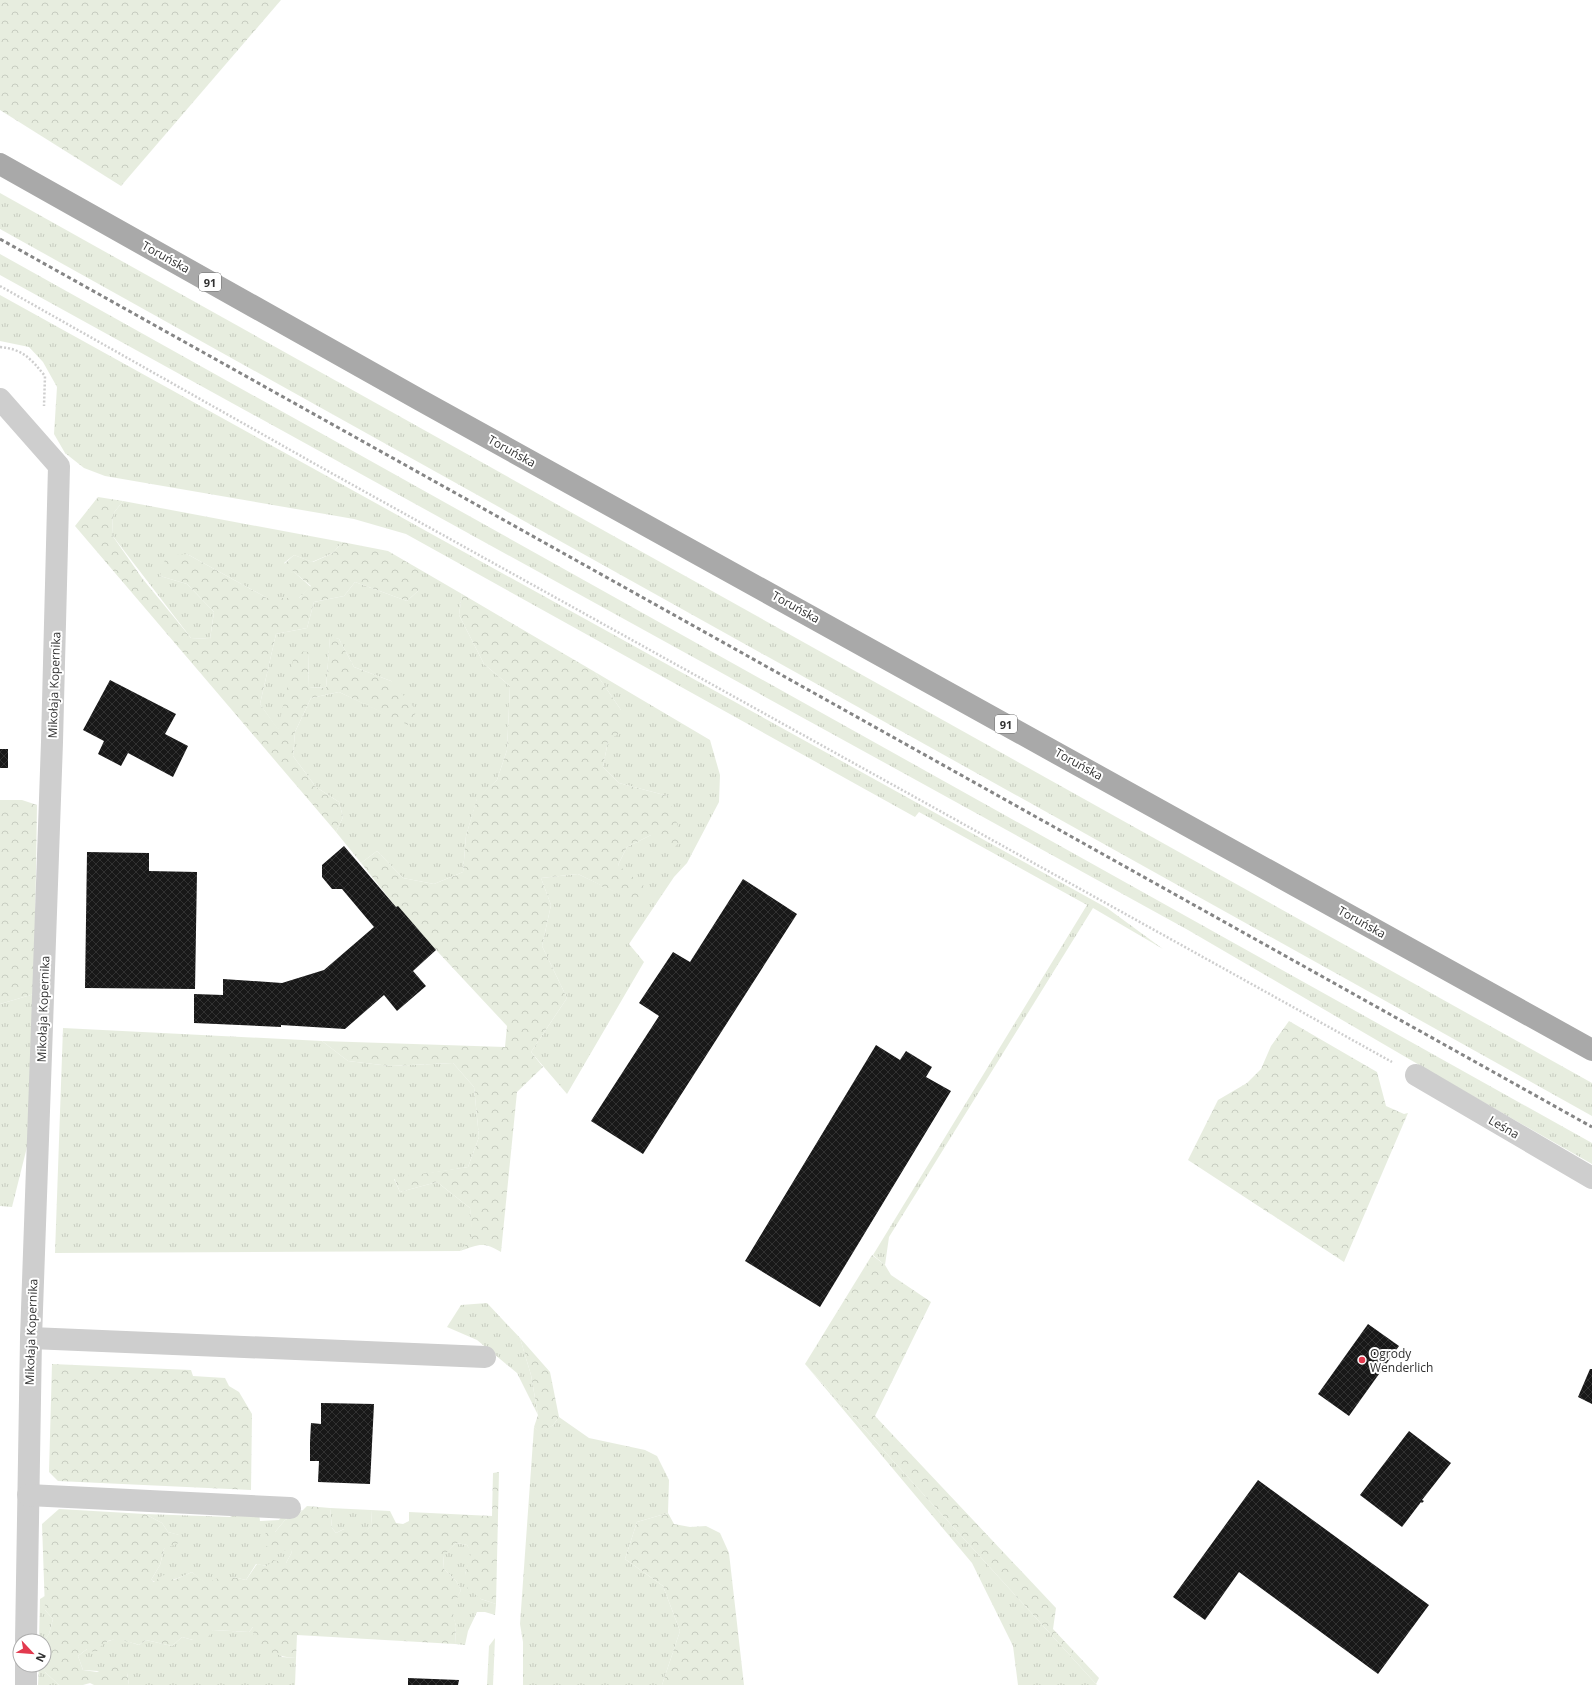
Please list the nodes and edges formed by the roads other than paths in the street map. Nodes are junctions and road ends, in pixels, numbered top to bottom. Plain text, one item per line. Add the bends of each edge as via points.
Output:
1 (0, 164) edge
2 (0, 398) edge
3 (1592, 1050) edge
4 (1416, 1076) road end
5 (1592, 1178) edge
6 (31, 1338) junction
7 (485, 1357) dead end
8 (28, 1495) junction
9 (290, 1508) dead end
10 (26, 1633) edge
11 (26, 1673) edge
12 (26, 1685) edge

1 - 3 main road, Toruńska / 91
2 - 6 street, Mikołaja Kopernika via 59,466 52,749
4 - 5 street, Leśna
6 - 7 street
6 - 8 street, Mikołaja Kopernika
8 - 9 street
8 - 10 street, Mikołaja Kopernika
11 - 12 street

